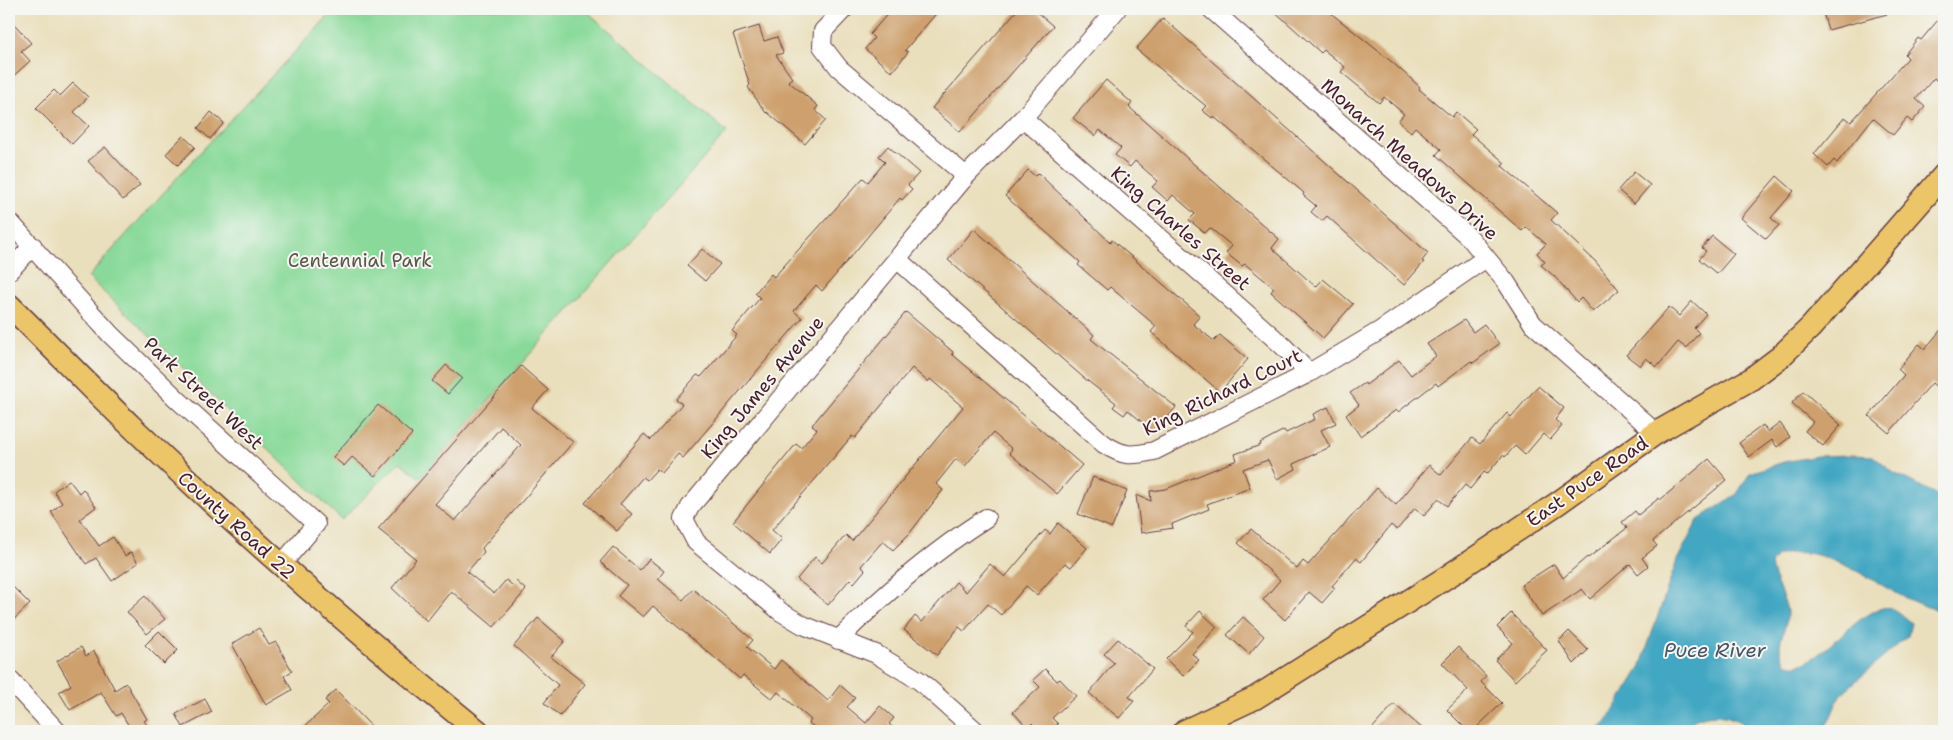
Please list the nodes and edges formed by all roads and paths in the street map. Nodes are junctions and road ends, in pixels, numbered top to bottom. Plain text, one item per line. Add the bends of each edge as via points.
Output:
1 (844, 9) edge
2 (1117, 9) edge
3 (1211, 9) edge
4 (1023, 118) junction
5 (1944, 175) edge
6 (966, 176) junction
7 (9, 220) edge
8 (33, 246) junction
9 (1486, 258) junction
10 (897, 259) junction
11 (9, 271) edge
12 (9, 305) edge
13 (1309, 373) junction
14 (1656, 433) junction
15 (986, 518) dead end
16 (281, 565) junction
17 (838, 640) junction
18 (9, 679) edge
19 (57, 731) edge
20 (478, 731) edge
21 (976, 731) edge
22 (1185, 731) edge

1 - 6 street via 823,31 822,46 839,68
2 - 4 street, King James Avenue
3 - 9 street, Monarch Meadows Drive via 1470,238
4 - 6 street, King James Avenue
4 - 13 street, King Charles Street via 1228,296
5 - 14 main road, East Puce Road via 1839,298 1780,357 1751,379
6 - 10 street, King James Avenue
7 - 8 street, Park Street West
8 - 11 street
8 - 16 street, Park Street West via 110,334 316,524
9 - 13 street, King Richard Court via 1398,319
9 - 14 street, Monarch Meadows Drive via 1533,324
10 - 13 street, King Richard Court via 1104,444 1117,452 1132,456 1154,451
10 - 17 street, King James Avenue via 690,506 684,519 696,542 781,612
12 - 16 main road, County Road 22 via 137,432
14 - 22 main road, East Puce Road via 1450,575 1255,698
15 - 17 street via 959,535 877,601
16 - 20 main road, County Road 22
17 - 21 street, King James Avenue via 876,654 920,681
18 - 19 street

